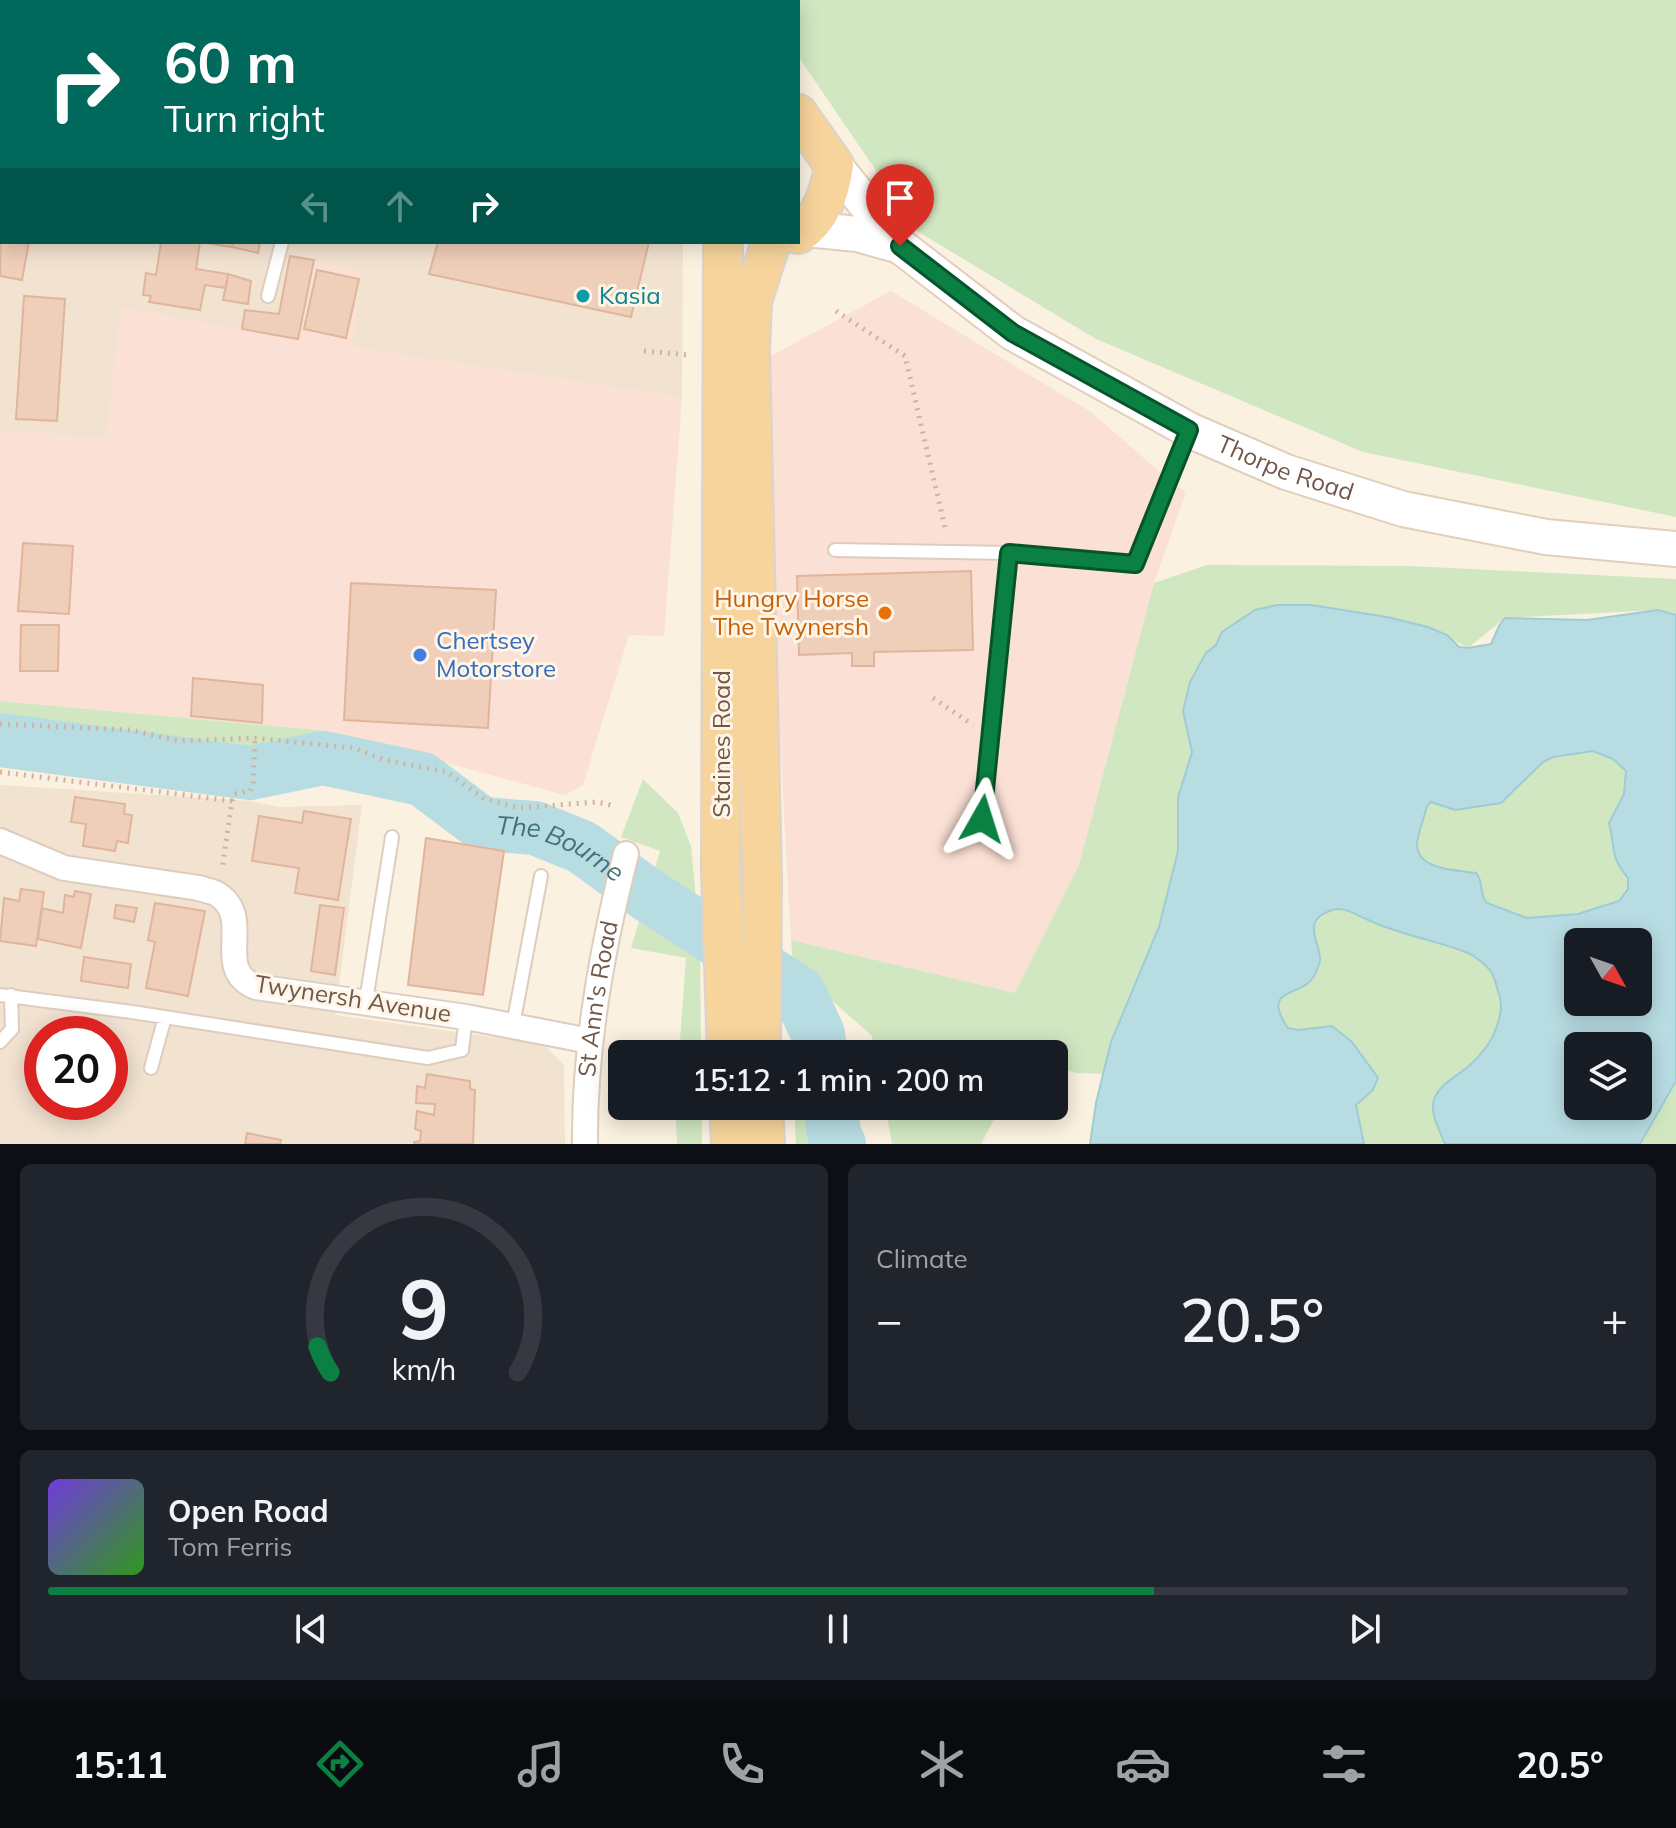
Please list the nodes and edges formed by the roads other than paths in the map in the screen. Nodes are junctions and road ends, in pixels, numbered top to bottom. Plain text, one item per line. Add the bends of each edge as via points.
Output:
1 (800, 117) edge
2 (834, 165) junction
3 (800, 226) edge
4 (800, 237) edge
5 (281, 244) edge
6 (723, 244) edge
7 (781, 244) edge
8 (900, 246) junction
9 (268, 296) dead end
10 (1189, 430) junction
11 (1676, 549) edge
12 (835, 550) dead end
13 (1009, 553) junction
14 (757, 686) junction
15 (721, 794) junction
16 (982, 819) dead end
17 (392, 837) dead end
18 (0, 841) edge
19 (626, 854) dead end
20 (541, 876) dead end
21 (5, 995) edge
22 (366, 1001) junction
23 (165, 1017) junction
24 (466, 1017) junction
25 (513, 1025) junction
26 (744, 1037) edge
27 (590, 1041) junction
28 (0, 1042) edge
29 (151, 1068) dead end
30 (730, 1120) edge
31 (764, 1120) edge
32 (585, 1144) edge
33 (731, 1144) edge
34 (765, 1144) edge

1 - 2 main road
2 - 3 main road, Staines Road via 821,210
2 - 8 main road, Thorpe Road
4 - 8 main road, Thorpe Road via 857,234
5 - 9 lane
6 - 15 main road, Staines Road
7 - 14 main road, Staines Road via 752,301
8 - 10 main road, Thorpe Road via 1013,333
10 - 11 main road, Thorpe Road via 1286,472 1403,509 1546,537
10 - 13 lane via 1135,564
12 - 13 lane
13 - 16 lane
14 - 15 main road via 749,777
14 - 26 main road, Staines Road via 762,875
15 - 26 main road, Staines Road via 721,872
17 - 22 lane
18 - 22 street, Twynersh Avenue via 64,868 218,894 235,922 235,971 243,982
19 - 27 street, St Ann's Road
20 - 25 lane
21 - 23 lane
21 - 28 lane via 12,1029
22 - 24 street, Twynersh Avenue
23 - 24 lane via 428,1058 462,1050
23 - 29 lane
24 - 25 street, Twynersh Avenue
25 - 27 street, Twynersh Avenue
27 - 32 street, St Ann's Road
30 - 33 main road
31 - 34 main road

